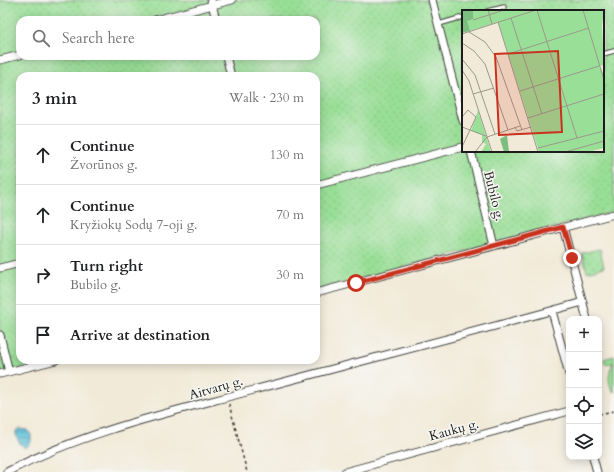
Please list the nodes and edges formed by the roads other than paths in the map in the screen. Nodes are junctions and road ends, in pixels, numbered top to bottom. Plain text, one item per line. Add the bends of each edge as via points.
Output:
1 (232, 0) edge
2 (432, 0) edge
3 (212, 3) edge
4 (504, 7) dead end
5 (491, 10) edge
6 (168, 16) edge
7 (215, 16) edge
8 (462, 17) edge
9 (439, 24) junction
10 (614, 51) edge
11 (604, 54) edge
12 (16, 56) edge
13 (0, 60) edge
14 (227, 60) edge
15 (230, 72) edge
16 (462, 117) edge
17 (462, 147) edge
18 (471, 152) edge
19 (320, 184) edge
20 (614, 214) edge
21 (563, 227) junction
22 (494, 246) junction
23 (16, 264) edge
24 (0, 268) edge
25 (320, 292) edge
26 (583, 302) junction
27 (552, 311) junction
28 (586, 316) edge
29 (0, 335) edge
30 (565, 347) edge
31 (40, 364) edge
32 (9, 372) junction
33 (0, 374) edge
34 (566, 412) edge
35 (594, 460) edge
36 (7, 472) edge
37 (345, 472) edge
38 (597, 472) edge

1 - 3 street
2 - 9 street
3 - 6 street
3 - 7 street
4 - 5 lane
8 - 9 lane
9 - 16 street
10 - 11 lane
12 - 13 street
14 - 15 street
17 - 19 street
18 - 22 street, Bubilo g.
20 - 21 street
21 - 22 street
21 - 26 street
22 - 25 street
23 - 24 street
26 - 27 street
26 - 28 street
27 - 30 street
27 - 36 street, Aitvarų g. via 89,436
29 - 32 street
31 - 32 street
32 - 33 street
34 - 37 street, Kaukų g.
35 - 38 street

